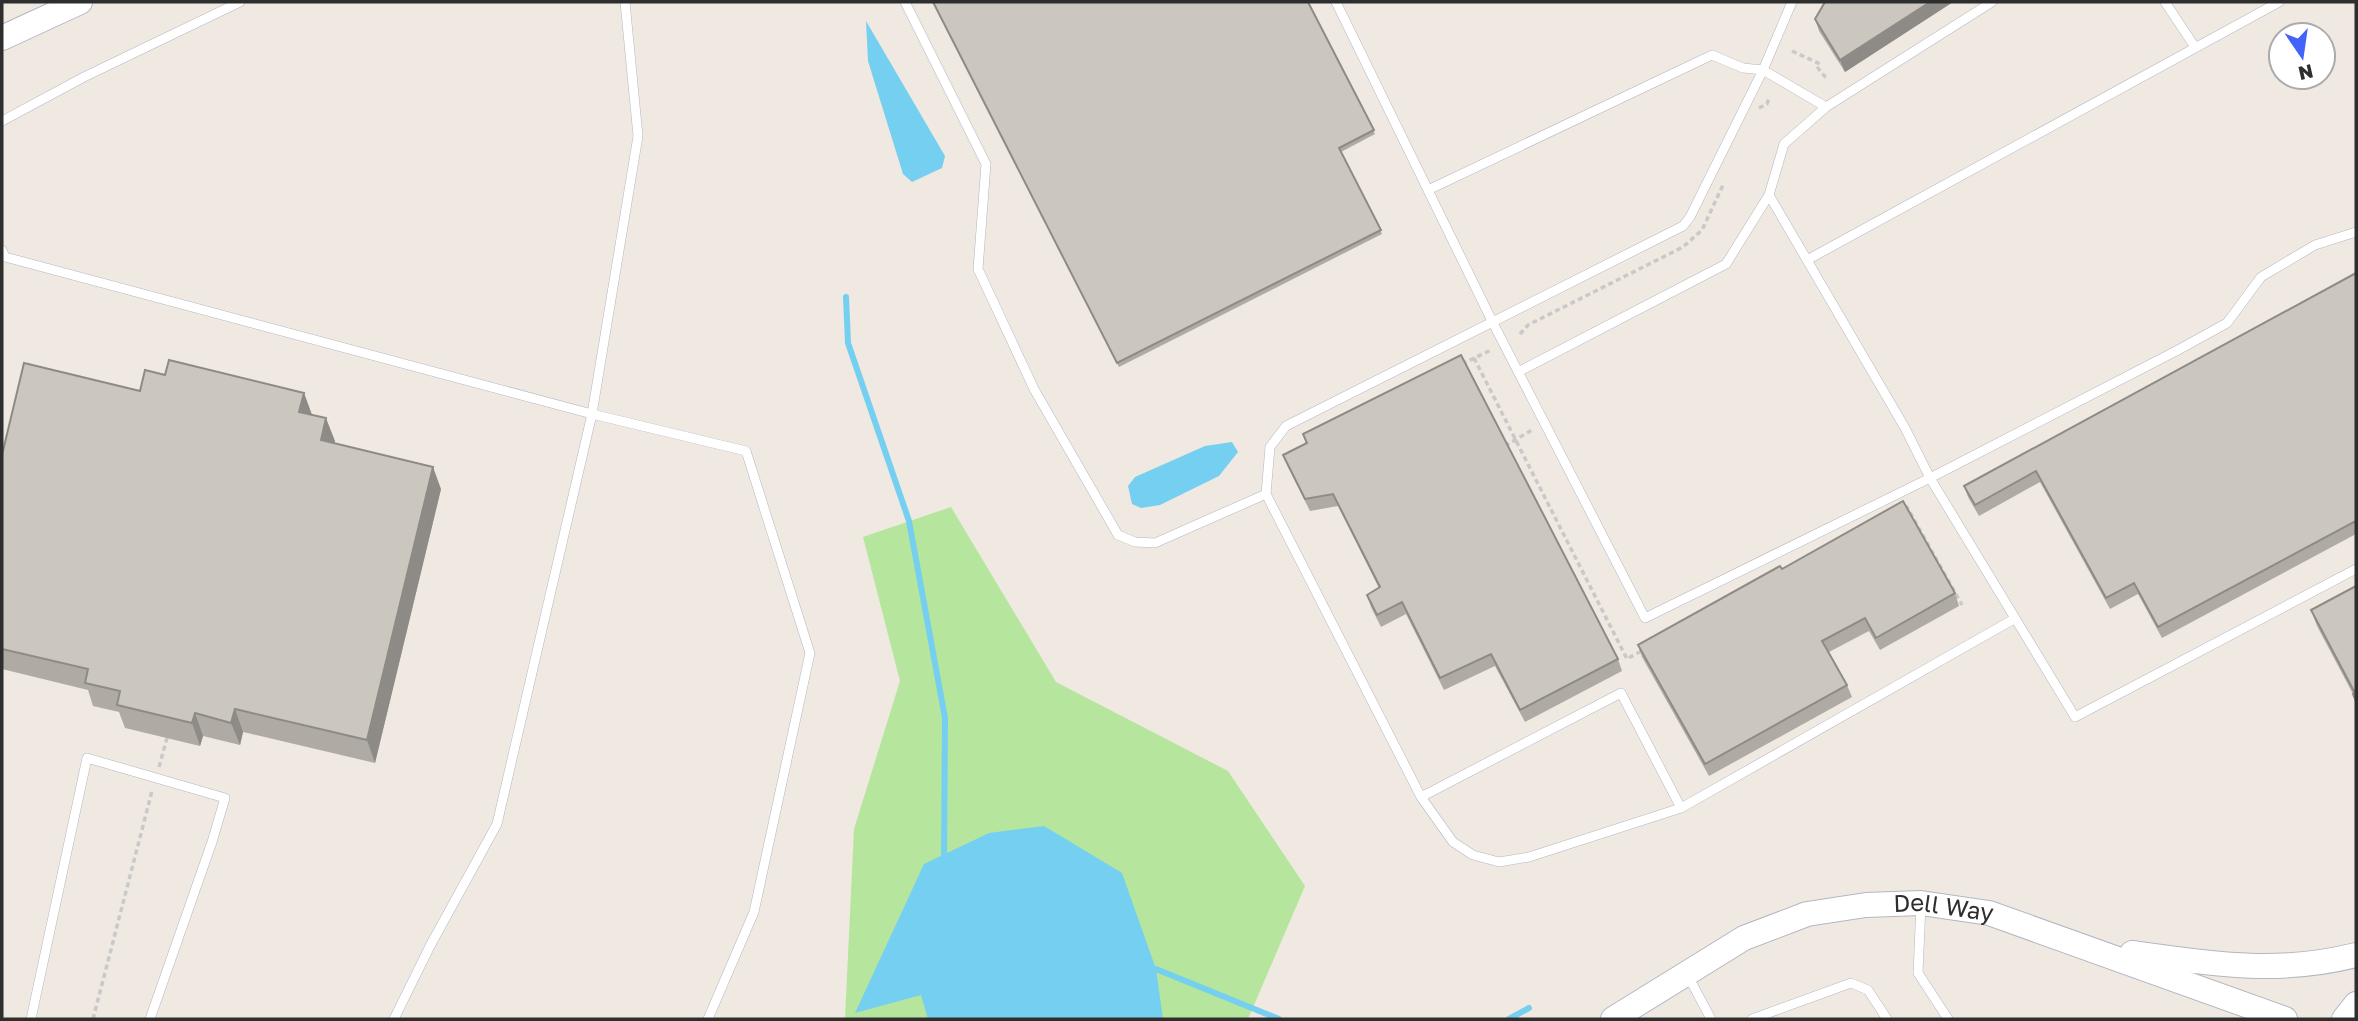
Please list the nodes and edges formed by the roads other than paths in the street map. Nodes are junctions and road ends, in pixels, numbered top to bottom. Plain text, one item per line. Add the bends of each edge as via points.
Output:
1 (79, 2) edge
2 (240, 2) edge
3 (625, 2) edge
4 (905, 2) edge
5 (1336, 2) edge
6 (1792, 2) edge
7 (1993, 2) edge
8 (2165, 2) edge
9 (2279, 2) edge
10 (2, 38) edge
11 (2195, 47) junction
12 (1763, 70) junction
13 (1826, 107) junction
14 (2, 121) edge
15 (1427, 190) junction
16 (1769, 195) junction
17 (2356, 232) edge
18 (2, 250) edge
19 (1807, 260) junction
20 (1493, 323) junction
21 (1518, 372) junction
22 (592, 414) junction
23 (1930, 478) junction
24 (1266, 494) junction
25 (2356, 569) edge
26 (2014, 619) junction
27 (1421, 797) junction
28 (1681, 808) junction
29 (1921, 903) junction
30 (2081, 945) junction
31 (2356, 955) edge
32 (1686, 972) junction
33 (2356, 1004) edge
34 (31, 1019) edge
35 (149, 1019) edge
36 (394, 1019) edge
37 (708, 1019) edge
38 (1613, 1019) edge
39 (1711, 1019) edge
40 (1752, 1019) edge
41 (1887, 1019) edge
42 (1948, 1019) edge
43 (2285, 1019) edge
44 (2344, 1019) edge

1 - 10 street
2 - 14 lane
3 - 22 lane via 638,136
4 - 24 lane via 986,164 978,269 1034,389 1118,535 1155,543
5 - 15 lane
6 - 12 lane
7 - 13 lane
8 - 11 lane
9 - 11 lane
11 - 19 lane
12 - 13 lane
12 - 15 lane via 1712,55
12 - 20 lane via 1683,226
13 - 16 lane via 1784,144
15 - 20 lane
16 - 19 lane
16 - 21 lane via 1726,264
17 - 23 lane via 2315,245 2261,277 2227,323
18 - 22 lane via 5,257
19 - 23 lane
20 - 21 lane
20 - 24 lane via 1286,426 1270,447
21 - 23 lane via 1645,618
22 - 36 lane via 497,824
22 - 37 lane via 746,451 810,653 754,912
23 - 26 lane
24 - 27 lane
25 - 26 lane via 2075,717
26 - 28 lane
27 - 28 lane via 1453,842 1473,855 1499,862 1529,857
27 - 28 lane via 1621,693
29 - 30 street, Dell Way via 1989,913
29 - 32 street, Dell Way via 1866,905 1807,915 1744,938
29 - 42 lane via 1918,973
30 - 31 street via 2240,967 2302,966
30 - 43 street, Dell Way
32 - 38 street, Dell Way
32 - 39 lane
33 - 44 street
34 - 35 lane via 87,758 225,798
40 - 41 lane via 1851,983 1868,990

